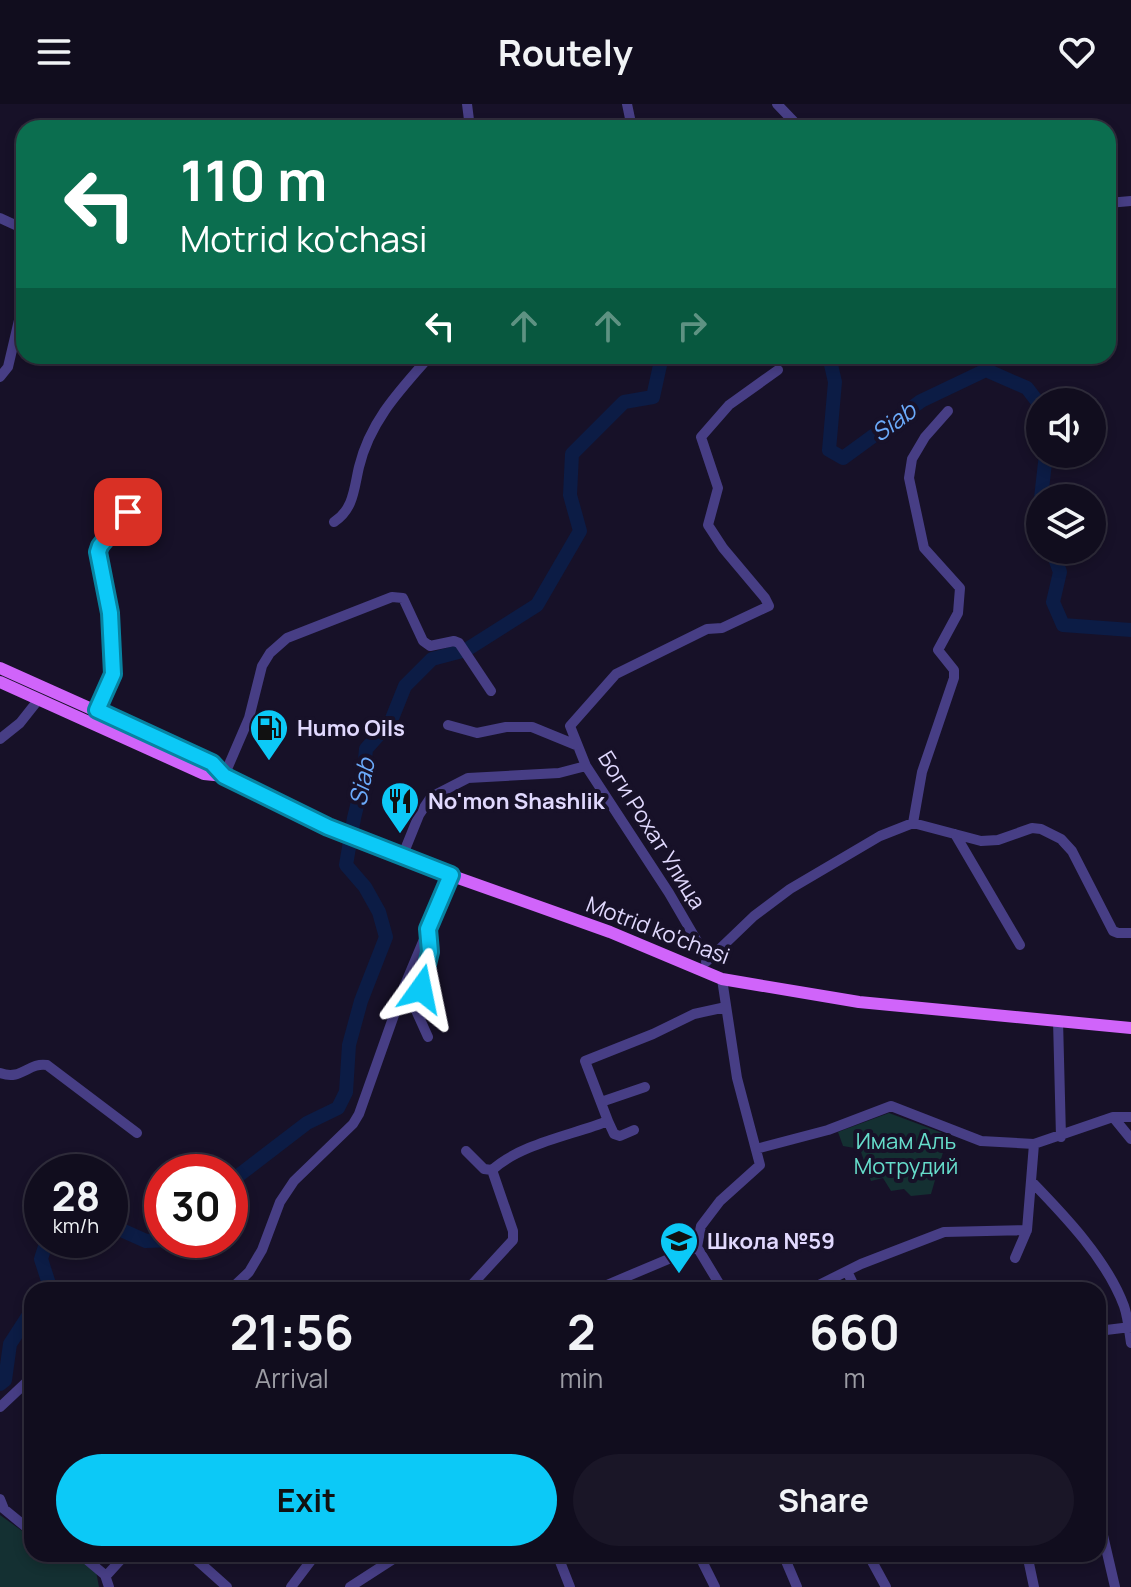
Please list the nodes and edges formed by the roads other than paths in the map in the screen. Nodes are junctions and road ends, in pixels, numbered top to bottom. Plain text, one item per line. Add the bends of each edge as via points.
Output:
1 (777, 104) edge
2 (792, 120) edge
3 (16, 333) edge
4 (423, 364) edge
5 (778, 370) dead end
6 (0, 377) edge
7 (948, 411) dead end
8 (142, 495) dead end
9 (334, 522) dead end
10 (0, 668) edge
11 (0, 682) edge
12 (491, 691) dead end
13 (39, 699) junction
14 (97, 710) junction
15 (448, 725) dead end
16 (0, 739) edge
17 (576, 745) junction
18 (586, 766) junction
19 (224, 776) junction
20 (913, 823) junction
21 (955, 834) junction
22 (402, 857) junction
23 (451, 875) junction
24 (428, 929) junction
25 (1131, 933) edge
26 (1020, 945) dead end
27 (703, 965) junction
28 (722, 979) junction
29 (726, 1007) junction
30 (1058, 1020) junction
31 (1131, 1028) edge
32 (428, 1037) dead end
33 (0, 1073) edge
34 (645, 1087) dead end
35 (601, 1102) junction
36 (1113, 1117) junction
37 (1131, 1117) edge
38 (608, 1121) junction
39 (634, 1130) dead end
40 (137, 1133) dead end
41 (1061, 1137) junction
42 (1131, 1139) edge
43 (1034, 1144) junction
44 (756, 1149) junction
45 (466, 1151) dead end
46 (492, 1170) junction
47 (1032, 1182) junction
48 (1027, 1230) junction
49 (697, 1247) junction
50 (1015, 1258) dead end
51 (847, 1271) junction
52 (238, 1282) edge
53 (474, 1282) edge
54 (614, 1282) edge
55 (718, 1282) edge
56 (825, 1282) edge
57 (852, 1282) edge
58 (1130, 1327) edge
59 (1106, 1330) edge
60 (1131, 1343) edge
61 (24, 1384) edge
62 (0, 1407) edge
63 (0, 1499) edge
64 (24, 1525) edge
65 (1106, 1548) edge
66 (88, 1562) edge
67 (121, 1562) edge
68 (199, 1562) edge
69 (310, 1562) edge
70 (389, 1562) edge
71 (560, 1562) edge
72 (786, 1562) edge
73 (872, 1562) edge
74 (1029, 1562) edge
75 (703, 1563) dead end
76 (108, 1582) edge
77 (227, 1587) edge
78 (291, 1587) edge
79 (350, 1587) edge
80 (570, 1587) edge
81 (715, 1587) edge
82 (797, 1587) edge
83 (886, 1587) edge
84 (1034, 1587) edge
85 (1115, 1587) edge

1 - 2 street
3 - 6 street via 8,367
4 - 9 street via 370,431 350,507
5 - 17 street, Боги Рохат Улица via 729,405 701,437 718,488 708,525 769,606 722,628 707,629 616,674 570,726
7 - 20 street via 912,459 909,478 924,548 960,588 958,613 937,652 954,670 954,678 922,772
8 - 14 street via 98,552 110,613 113,674
10 - 14 main road
11 - 13 main road
12 - 19 street via 454,641 430,646 423,641 398,596 287,638 270,653
13 - 16 street
13 - 19 main road via 204,774
14 - 19 main road via 212,763
15 - 17 street via 477,733 532,727
17 - 18 street, Боги Рохат Улица
18 - 22 street via 559,773 468,778 431,797
18 - 27 street, Боги Рохат Улица via 669,893
19 - 22 main road, Motrid ko'chasi
20 - 21 street
20 - 27 street via 880,836 790,889
21 - 25 street via 998,840 1032,828 1061,839 1113,931
21 - 26 street
22 - 23 main road, Motrid ko'chasi
23 - 24 street
23 - 27 main road, Motrid ko'chasi
24 - 32 street via 430,952 414,1006
24 - 52 street via 359,1114 294,1181 262,1250
27 - 28 main road, Motrid ko'chasi
28 - 29 street
28 - 30 main road, Motrid ko'chasi via 859,1002
29 - 35 street via 694,1014 585,1061
29 - 44 street
30 - 31 main road, Motrid ko'chasi
30 - 41 street
33 - 40 street via 16,1076 47,1065
34 - 35 street
35 - 38 street
36 - 37 street
36 - 41 street
36 - 42 street
38 - 39 street via 614,1134
38 - 46 street via 552,1140
41 - 43 street
43 - 44 street via 981,1141 891,1106
43 - 47 street
44 - 49 street via 760,1165 720,1201 701,1226
45 - 46 street
46 - 53 street via 513,1240
47 - 48 street
47 - 58 street via 1088,1244 1116,1289
48 - 50 street
48 - 51 street via 944,1232
49 - 54 street
49 - 55 street
51 - 56 street
51 - 57 street
58 - 59 street
58 - 60 street
61 - 62 street
63 - 64 street
65 - 85 street
66 - 76 street
67 - 76 street
68 - 77 street
69 - 78 street
70 - 79 street
71 - 80 street
72 - 82 street
73 - 83 street
74 - 84 street
75 - 81 street

